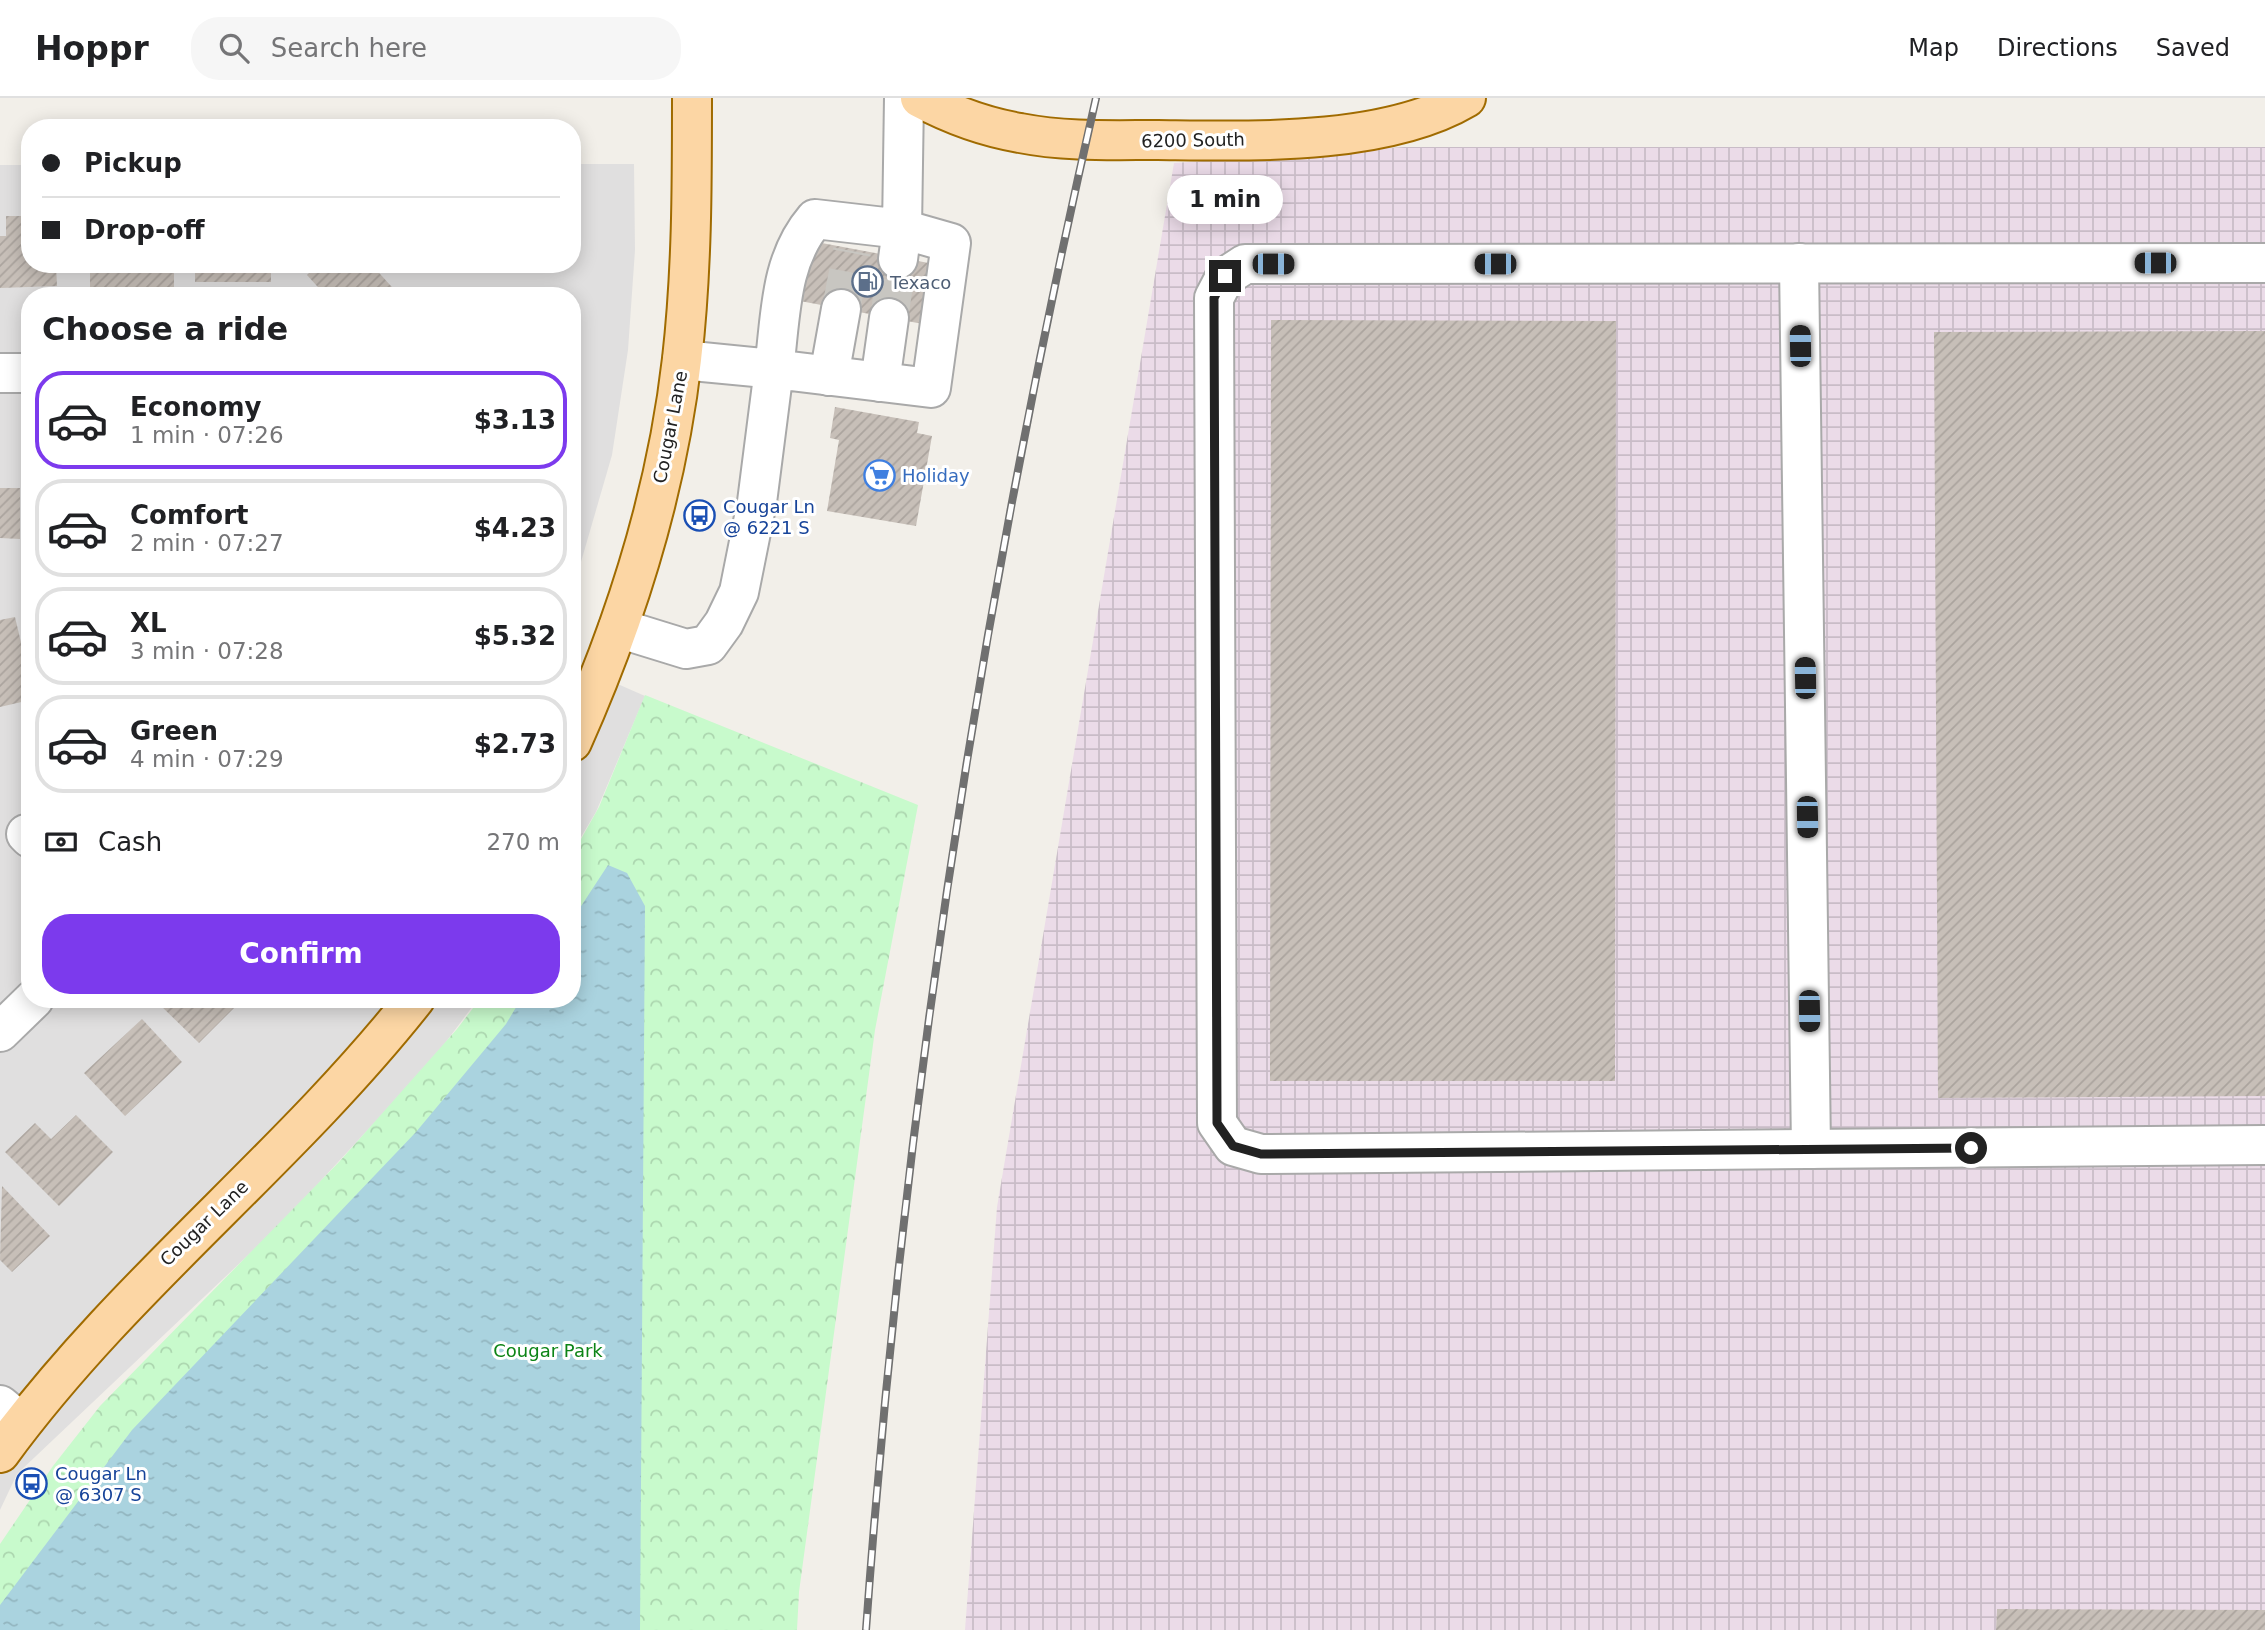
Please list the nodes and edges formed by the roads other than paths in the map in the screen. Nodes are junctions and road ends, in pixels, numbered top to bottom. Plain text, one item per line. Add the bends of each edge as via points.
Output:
1 (692, 98) edge
2 (904, 98) edge
3 (920, 98) edge
4 (1466, 98) edge
5 (900, 244) junction
6 (1799, 263) junction
7 (2265, 263) edge
8 (841, 309) tunnel mouth
9 (889, 318) tunnel mouth
10 (682, 360) junction
11 (774, 369) junction
12 (0, 373) edge
13 (21, 373) edge
14 (829, 376) junction
15 (880, 382) junction
16 (618, 628) junction
17 (581, 720) edge
18 (25, 1008) edge
19 (407, 1008) edge
20 (0, 1032) edge
21 (2265, 1145) edge
22 (1811, 1149) junction
23 (7, 1427) edge

1 - 10 main road, Cougar Lane via 689,284
2 - 5 street
3 - 4 main road, 6200 South via 984,125 1020,133 1086,140 1180,141 1356,132 1428,116
5 - 11 street via 854,237 815,219 788,261
5 - 15 street via 951,243 932,388
6 - 7 street
6 - 22 street
6 - 22 street via 1245,264 1225,276 1214,298 1217,1123 1233,1146 1261,1154
8 - 14 street
9 - 15 street
10 - 11 street
10 - 16 main road, Cougar Lane via 664,466
11 - 14 street
11 - 16 street via 757,502 739,592 724,624 708,645 686,649
12 - 13 street
14 - 15 street
16 - 17 main road, Cougar Lane
18 - 20 street
19 - 23 main road, Cougar Lane via 336,1093
21 - 22 street

